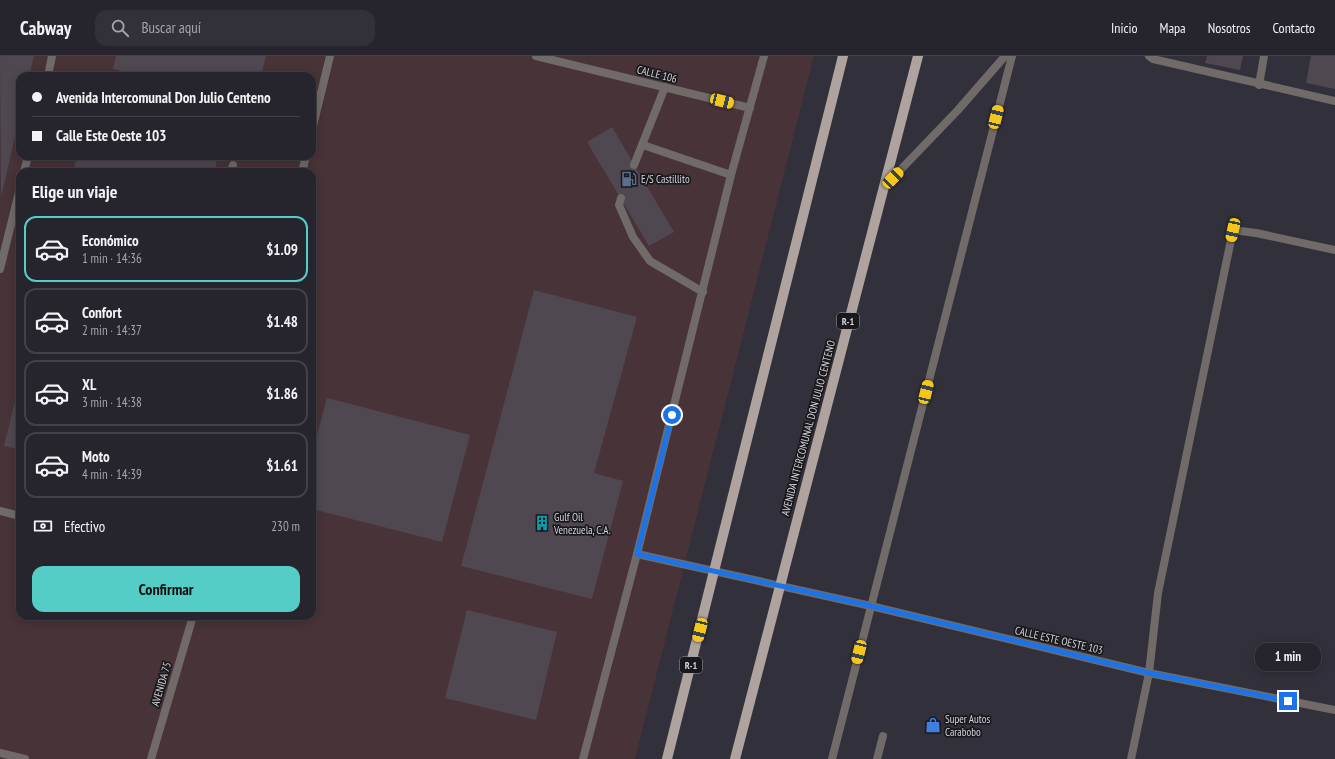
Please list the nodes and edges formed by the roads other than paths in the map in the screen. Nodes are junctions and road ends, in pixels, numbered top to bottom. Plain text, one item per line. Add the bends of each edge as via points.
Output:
1 (52, 56) edge
2 (330, 56) edge
3 (536, 56) edge
4 (764, 56) edge
5 (843, 56) edge
6 (918, 56) edge
7 (1005, 56) edge
8 (1012, 56) edge
9 (1149, 56) edge
10 (1264, 56) edge
11 (49, 72) edge
12 (1259, 85) junction
13 (665, 88) junction
14 (1335, 101) edge
15 (750, 108) junction
16 (316, 114) edge
17 (643, 145) junction
18 (634, 165) dead end
19 (731, 175) junction
20 (883, 189) junction
21 (620, 198) dead end
22 (16, 204) edge
23 (1335, 250) edge
24 (0, 269) edge
25 (703, 292) junction
26 (0, 510) edge
27 (16, 515) edge
28 (637, 554) junction
29 (715, 572) junction
30 (780, 586) junction
31 (871, 606) junction
32 (192, 620) edge
33 (1149, 673) junction
34 (1335, 710) edge
35 (883, 736) dead end
36 (0, 754) edge
37 (25, 759) edge
38 (151, 759) edge
39 (583, 759) edge
40 (667, 759) edge
41 (736, 759) edge
42 (832, 759) edge
43 (877, 759) edge
44 (1130, 759) edge

1 - 11 street
2 - 16 street
3 - 13 street, CALLE 106
4 - 15 street
5 - 29 main road, R-1
6 - 20 main road, AVENIDA INTERCOMUNAL DON JULIO CENTENO / R-1
7 - 20 street
8 - 31 street
9 - 12 street
10 - 12 street
12 - 14 street
13 - 15 street, CALLE 106
13 - 17 street
15 - 19 street
17 - 18 street
17 - 19 street
19 - 25 street
20 - 30 main road, AVENIDA INTERCOMUNAL DON JULIO CENTENO / R-1
21 - 25 street via 619,205 633,237 650,261
22 - 24 street
23 - 33 street via 1233,230 1158,593
25 - 28 street
26 - 27 street
28 - 29 street, CALLE ESTE OESTE 103
28 - 39 street
29 - 30 street, CALLE ESTE OESTE 103
29 - 40 main road, R-1
30 - 31 street, CALLE ESTE OESTE 103
30 - 41 main road, AVENIDA INTERCOMUNAL DON JULIO CENTENO / R-1
31 - 33 street, CALLE ESTE OESTE 103
31 - 42 street
32 - 38 street, AVENIDA 75
33 - 34 street, CALLE ESTE OESTE 103
33 - 44 street
35 - 43 street
36 - 37 street

